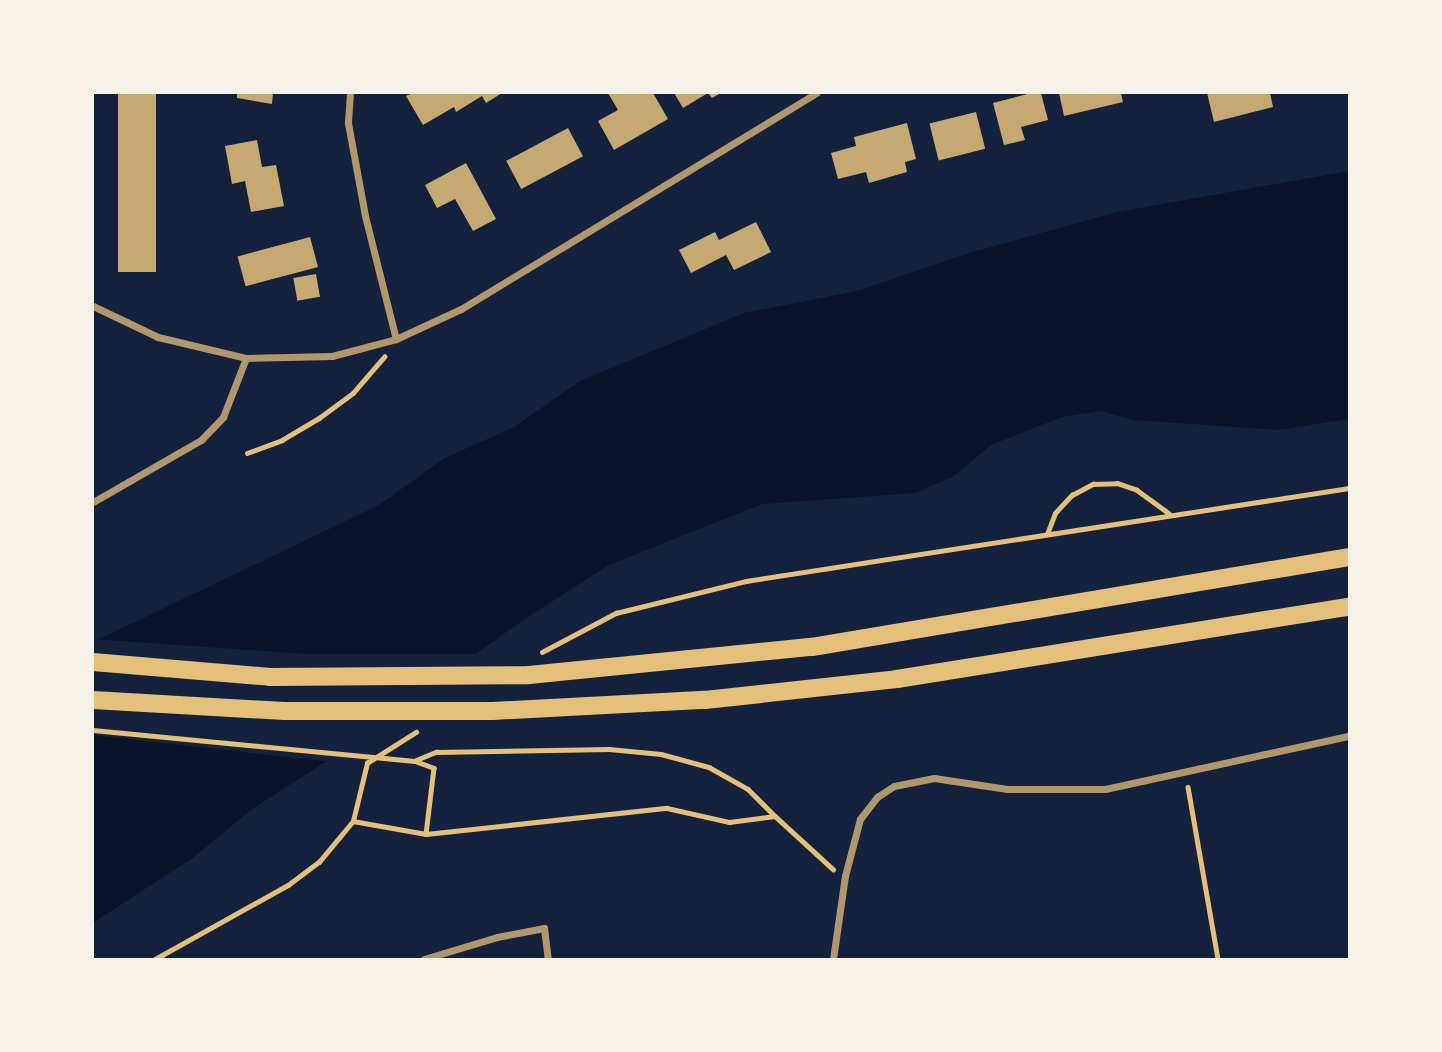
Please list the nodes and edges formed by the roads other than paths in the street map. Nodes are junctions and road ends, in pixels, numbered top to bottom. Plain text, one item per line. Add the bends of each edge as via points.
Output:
1 (351, 93) edge
2 (816, 93) edge
3 (93, 306) edge
4 (396, 339) junction
5 (246, 358) junction
6 (93, 502) edge
7 (1349, 557) edge
8 (1349, 607) edge
9 (93, 663) edge
10 (93, 701) edge
11 (1349, 736) edge
12 (424, 959) edge
13 (548, 959) edge
14 (833, 959) edge

1 - 4 street via 348,123 365,216
2 - 4 street via 461,309
3 - 5 street via 158,337
4 - 5 street via 332,356
5 - 6 street via 223,417 201,440
7 - 9 highway via 812,647 529,675 270,677
8 - 10 highway via 873,682 705,700 492,710 285,711
11 - 14 street via 1105,789 1007,789 934,778 894,786 877,797 860,819 845,876
12 - 13 street via 544,928

